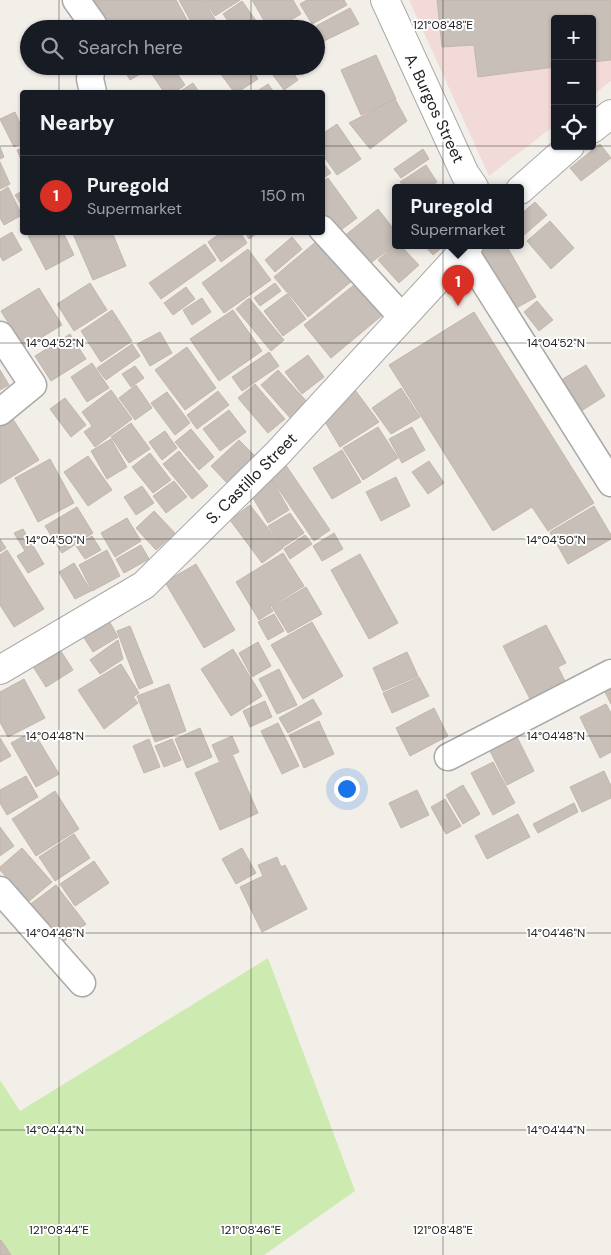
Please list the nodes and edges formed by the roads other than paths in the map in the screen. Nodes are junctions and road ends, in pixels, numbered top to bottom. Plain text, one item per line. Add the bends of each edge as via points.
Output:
1 (76, 0) edge
2 (385, 0) edge
3 (90, 20) edge
4 (91, 75) edge
5 (93, 90) edge
6 (611, 114) edge
7 (596, 126) edge
8 (565, 150) edge
9 (472, 184) edge
10 (524, 186) edge
11 (325, 232) edge
12 (464, 249) edge
13 (467, 249) edge
14 (402, 318) junction
15 (0, 335) edge
16 (0, 412) edge
17 (611, 483) edge
18 (0, 670) edge
19 (611, 673) edge
20 (448, 757) dead end
21 (0, 890) edge
22 (82, 983) dead end

1 - 3 street
2 - 9 street, A. Burgos Street
4 - 5 street
6 - 7 street
8 - 10 street
11 - 14 street
12 - 14 street, S. Castillo Street
13 - 17 street
14 - 18 street, S. Castillo Street via 278,453 144,585
15 - 16 street via 33,386
19 - 20 street
21 - 22 street

